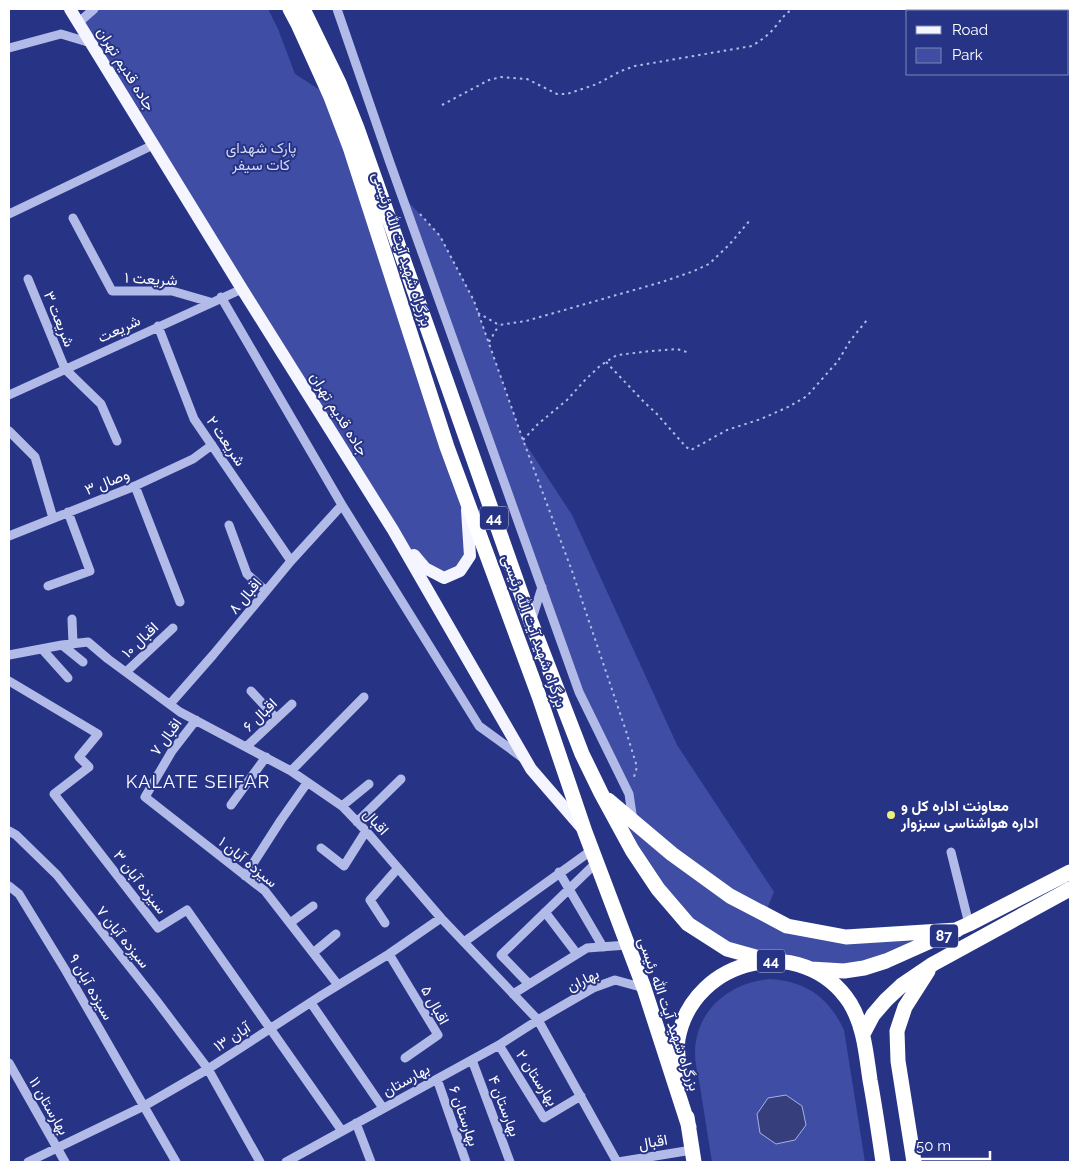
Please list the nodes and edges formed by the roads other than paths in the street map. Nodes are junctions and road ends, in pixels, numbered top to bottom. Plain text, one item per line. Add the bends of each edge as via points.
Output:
1 (70, 9) edge
2 (94, 9) edge
3 (290, 9) edge
4 (303, 9) edge
5 (337, 9) edge
6 (78, 23) junction
7 (91, 42) junction
8 (9, 48) edge
9 (153, 145) junction
10 (9, 214) edge
11 (72, 218) dead end
12 (407, 271) junction
13 (392, 276) junction
14 (28, 279) dead end
15 (242, 289) junction
16 (221, 297) junction
17 (210, 302) junction
18 (158, 326) junction
19 (64, 369) junction
20 (9, 395) edge
21 (9, 431) edge
22 (117, 441) dead end
23 (212, 445) junction
24 (135, 486) junction
25 (466, 498) junction
26 (342, 505) junction
27 (68, 512) junction
28 (53, 518) junction
29 (228, 525) dead end
30 (393, 530) junction
31 (9, 536) edge
32 (291, 562) junction
33 (48, 586) dead end
34 (542, 587) junction
35 (266, 591) junction
36 (180, 602) dead end
37 (72, 619) dead end
38 (531, 622) junction
39 (172, 628) dead end
40 (73, 644) junction
41 (62, 645) junction
42 (42, 649) junction
43 (9, 655) edge
44 (83, 662) dead end
45 (126, 672) junction
46 (68, 678) dead end
47 (9, 681) edge
48 (251, 691) dead end
49 (364, 697) dead end
50 (170, 704) junction
51 (292, 704) dead end
52 (276, 718) junction
53 (196, 720) junction
54 (246, 747) junction
55 (266, 758) junction
56 (526, 760) junction
57 (291, 771) junction
58 (402, 779) dead end
59 (308, 783) junction
60 (369, 784) dead end
61 (601, 793) junction
62 (145, 797) joint
63 (231, 805) dead end
64 (342, 806) junction
65 (633, 821) junction
66 (357, 822) junction
67 (9, 831) edge
68 (366, 831) junction
69 (585, 832) junction
70 (321, 848) dead end
71 (951, 852) dead end
72 (594, 856) junction
73 (398, 868) junction
74 (560, 872) junction
75 (1070, 872) edge
76 (245, 876) junction
77 (9, 886) edge
78 (569, 889) junction
79 (1070, 889) edge
80 (313, 906) dead end
81 (545, 912) junction
82 (441, 918) junction
83 (385, 923) dead end
84 (290, 924) junction
85 (963, 927) junction
86 (336, 934) dead end
87 (464, 942) junction
88 (627, 945) junction
89 (603, 947) junction
90 (313, 953) junction
91 (389, 954) junction
92 (576, 954) junction
93 (770, 961) junction
94 (932, 964) junction
95 (808, 969) junction
96 (529, 984) junction
97 (338, 985) junction
98 (644, 988) junction
99 (513, 994) junction
100 (311, 1003) junction
101 (538, 1020) junction
102 (270, 1028) junction
103 (863, 1034) junction
104 (499, 1045) junction
105 (405, 1058) dead end
106 (472, 1060) junction
107 (9, 1063) edge
108 (208, 1069) junction
109 (437, 1079) junction
110 (581, 1096) junction
111 (144, 1106) junction
112 (384, 1108) junction
113 (356, 1123) junction
114 (689, 1127) junction
115 (342, 1131) junction
116 (57, 1148) junction
117 (693, 1156) edge
118 (28, 1162) edge
119 (65, 1162) edge
120 (176, 1162) edge
121 (260, 1162) edge
122 (286, 1162) edge
123 (371, 1162) edge
124 (466, 1162) edge
125 (510, 1162) edge
126 (618, 1162) edge
127 (883, 1162) edge
128 (914, 1162) edge

1 - 6 main road, جاده قدیم تهران
2 - 6 street
3 - 13 highway, بزرگراه شهید آیت الله رئیسی / 44 via 350,147
4 - 12 highway, بزرگراه شهید آیت الله رئیسی / 44 via 357,128
5 - 34 street
6 - 7 main road, جاده قدیم تهران
7 - 8 street via 60,34
7 - 9 main road, جاده قدیم تهران
9 - 10 street
9 - 15 main road, جاده قدیم تهران
11 - 17 street, شریعت ۱ via 112,291 172,291
12 - 13 highway via 397,267
12 - 38 highway, بزرگراه شهید آیت الله رئیسی / 44
13 - 25 highway, بزرگراه شهید آیت الله رئیسی / 44
14 - 19 street, شریعت ۳
15 - 16 street, شریعت
15 - 30 main road, جاده قدیم تهران
16 - 17 street, شریعت
16 - 26 street
17 - 18 street, شریعت
18 - 19 street, شریعت
18 - 23 street, شریعت ۲ via 194,419
19 - 20 street, شریعت
19 - 22 street via 101,404
21 - 28 street via 35,457
23 - 24 street, وصال ۳ via 193,459
23 - 32 street, شریعت ۲
24 - 27 street, وصال ۳
24 - 36 street
25 - 30 main road via 470,556 460,571 444,578 425,568
25 - 69 highway, بزرگراه شهید آیت الله رئیسی / 44
26 - 32 street, اقبال ۸
26 - 56 street via 479,726
27 - 28 street, وصال ۳
27 - 33 street via 90,571
28 - 31 street, وصال ۳
29 - 35 street via 247,574
30 - 56 main road, جاده قدیم تهران
32 - 35 street, اقبال ۸
34 - 38 street
34 - 65 street via 579,692 630,794
35 - 50 street, اقبال ۸
37 - 40 street
38 - 61 highway, بزرگراه شهید آیت الله رئیسی / 44
39 - 45 street, اقبال ۱۰
40 - 41 street, اقبال
40 - 45 street, اقبال via 88,642
41 - 42 street, اقبال
41 - 44 street
42 - 43 street, اقبال
42 - 46 street
45 - 50 street, اقبال
47 - 102 street, سیزده آبان ۳ via 98,734 79,757 89,767 54,794 158,928 187,910
48 - 52 street
49 - 57 street
50 - 53 street, اقبال
51 - 52 street, اقبال ۶
52 - 54 street, اقبال ۶
53 - 54 street, اقبال
53 - 62 street, اقبال ۷ via 172,751
54 - 55 street, اقبال
55 - 57 street, اقبال
55 - 63 street
56 - 69 main road, جاده قدیم تهران
57 - 59 street, اقبال
58 - 66 street
59 - 64 street, اقبال
59 - 76 street
60 - 64 street
61 - 65 highway
61 - 93 highway, بزرگراه شهید آیت الله رئیسی / 44 via 632,850 658,889 688,924 727,949
62 - 76 street, سیزده آبان ۱
64 - 66 street, اقبال
65 - 85 highway via 730,896 787,926 846,937
66 - 68 street, اقبال
67 - 108 street, سیزده آبان ۷ via 58,875
68 - 70 street via 344,866
68 - 73 street, اقبال
69 - 72 highway, بزرگراه شهید آیت الله رئیسی / 44
71 - 85 street
72 - 74 street
72 - 78 street
72 - 88 highway, بزرگراه شهید آیت الله رئیسی / 44
73 - 82 street, اقبال
73 - 83 street via 370,900
74 - 78 street
74 - 87 street
75 - 85 highway, 87
76 - 84 street, سیزده آبان ۱ via 265,891
77 - 111 street, سیزده آبان ۹ via 19,894
78 - 81 street
78 - 89 street
79 - 94 highway, 87
80 - 84 street
81 - 92 street
81 - 96 street via 501,955
82 - 87 street, اقبال
82 - 91 street, ۱۳ آبان
84 - 90 street, سیزده آبان ۱
85 - 95 highway, 87 via 864,968 844,971
86 - 90 street
87 - 99 street, اقبال
88 - 89 street
88 - 98 highway, بزرگراه شهید آیت الله رئیسی / 44
89 - 92 street via 586,948
90 - 97 street, سیزده آبان ۱
91 - 97 street, ۱۳ آبان
91 - 105 street, اقبال ۵ via 438,1035
92 - 96 street
93 - 95 highway, 44
93 - 114 highway, 44 via 744,965 721,976 701,993 686,1015 677,1054
94 - 103 highway, 87 via 886,1000
94 - 128 highway via 905,1007 897,1031 898,1061
95 - 103 highway, 44 via 830,982 844,996 855,1012
96 - 99 street
97 - 100 street, ۱۳ آبان
98 - 101 street, بهاران via 615,980 593,988
98 - 114 highway, بزرگراه شهید آیت الله رئیسی / 44
99 - 101 street, اقبال
100 - 102 street, ۱۳ آبان
100 - 112 street
101 - 104 street, بهارستان
101 - 110 street, اقبال
102 - 108 street, ۱۳ آبان
102 - 115 street
103 - 127 highway, 44
104 - 106 street, بهارستان
104 - 110 street, بهارستان ۲ via 544,1118
106 - 109 street, بهارستان
106 - 125 street, بهارستان ۴
107 - 116 street, بهارستان ۱۱
108 - 111 street, ۱۳ آبان
108 - 121 street, سیزده آبان ۷
109 - 112 street, بهارستان
109 - 124 street, بهارستان ۶
110 - 126 street, اقبال
111 - 116 street, ۱۳ آبان
111 - 120 street, سیزده آبان ۹
112 - 113 street, بهارستان
113 - 115 street, بهارستان
113 - 123 street
114 - 117 highway, 44
115 - 122 street, بهارستان
116 - 118 street, ۱۳ آبان
116 - 119 street, بهارستان ۱۱
117 - 126 street, اقبال

